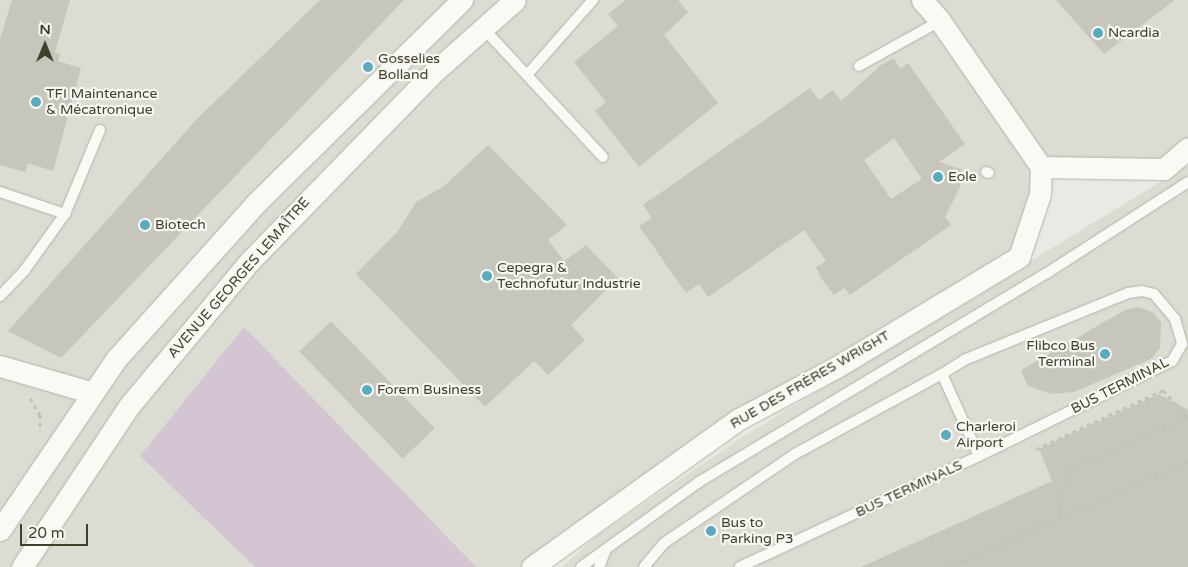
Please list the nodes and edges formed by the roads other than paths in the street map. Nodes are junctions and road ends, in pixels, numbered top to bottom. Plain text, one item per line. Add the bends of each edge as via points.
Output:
1 (462, 0) edge
2 (515, 0) edge
3 (593, 0) edge
4 (922, 0) edge
5 (940, 21) junction
6 (483, 28) junction
7 (859, 66) dead end
8 (527, 75) junction
9 (100, 130) dead end
10 (1188, 148) edge
11 (603, 157) dead end
12 (1042, 167) junction
13 (1188, 182) edge
14 (0, 192) edge
15 (65, 214) junction
16 (0, 296) edge
17 (0, 366) edge
18 (942, 374) junction
19 (90, 392) junction
20 (979, 456) junction
21 (0, 530) edge
22 (606, 549) junction
23 (22, 567) edge
24 (532, 567) edge
25 (582, 567) edge
26 (599, 567) edge
27 (644, 567) edge
28 (740, 567) edge

1 - 19 street via 254,204
2 - 6 street, AVENUE GEORGES LEMAÎTRE
3 - 8 lane
4 - 5 street
5 - 7 lane
5 - 12 street
6 - 8 lane
6 - 23 street, AVENUE GEORGES LEMAÎTRE via 401,105 248,263 128,406
8 - 11 lane
9 - 15 lane
10 - 12 street via 1164,169
12 - 24 street, RUE DES FRÈRES WRIGHT via 1040,194 1019,256 835,368 739,419
13 - 22 lane via 1047,273 754,447
14 - 15 lane
15 - 16 lane via 24,271
17 - 19 street
18 - 20 lane, BUS TERMINALS
18 - 20 lane, BUS TERMINAL via 964,360 1128,293 1142,290 1154,294 1175,319 1182,344 1172,361
18 - 27 lane via 795,454 664,543
19 - 21 street
20 - 28 lane, BUS TERMINALS
22 - 25 lane
22 - 26 lane

